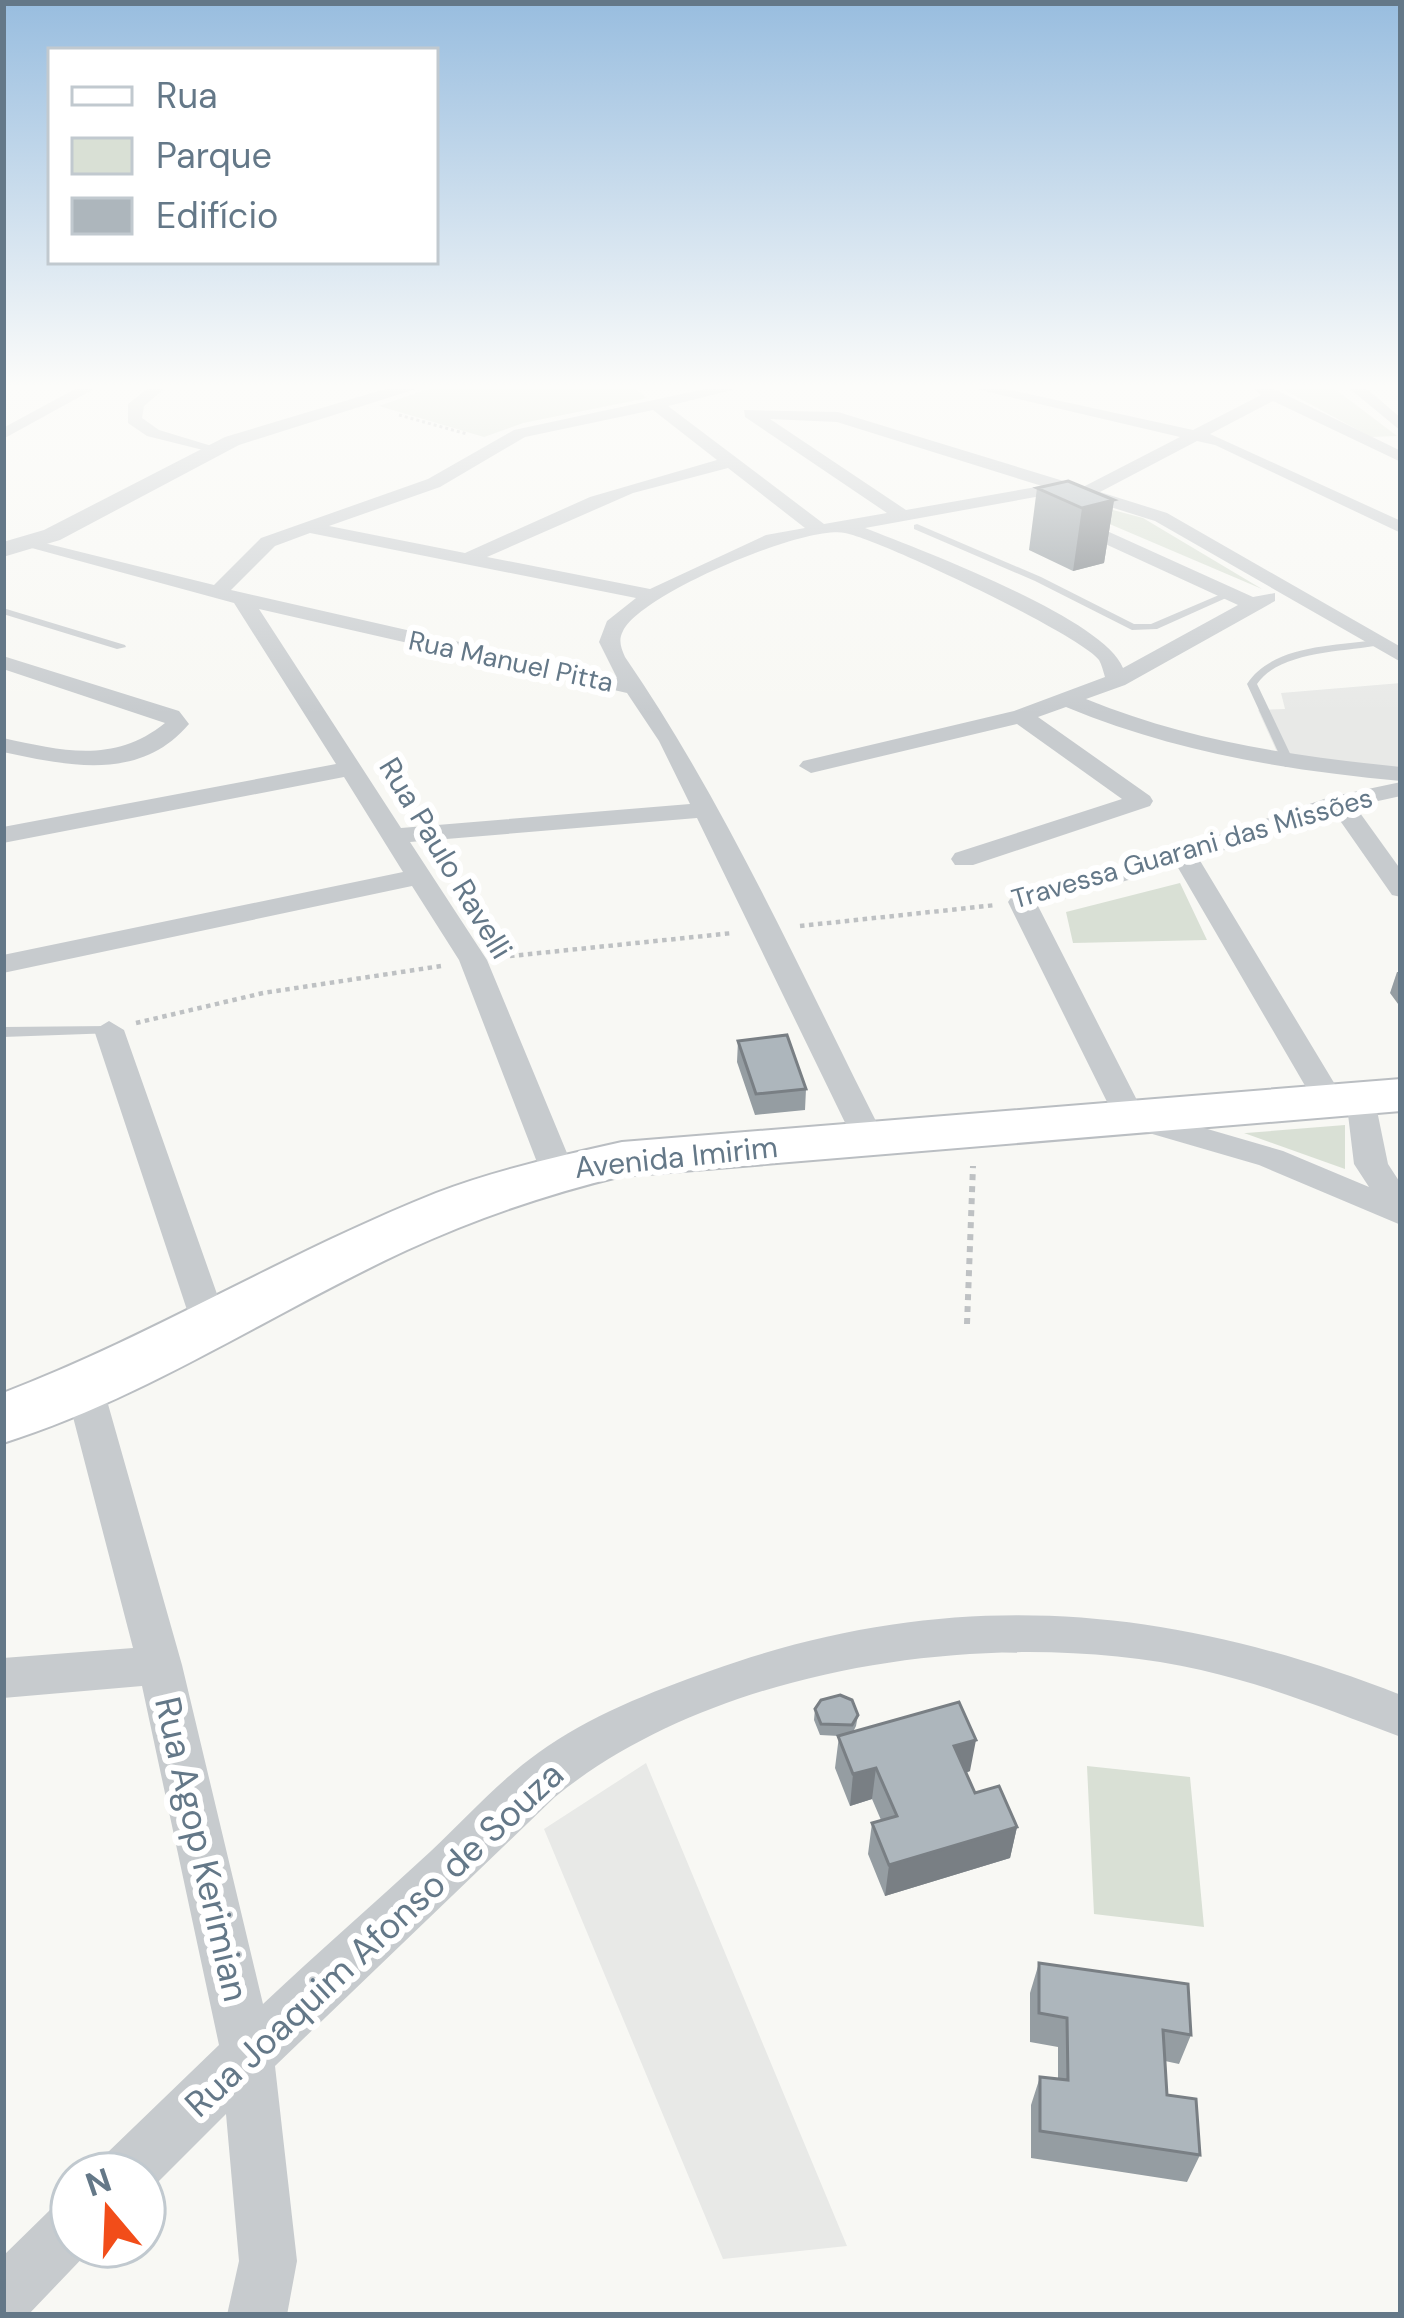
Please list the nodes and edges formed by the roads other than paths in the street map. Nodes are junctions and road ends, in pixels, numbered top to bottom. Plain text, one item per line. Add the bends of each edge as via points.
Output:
1 (120, 497) edge
2 (390, 497) edge
3 (600, 497) edge
4 (784, 497) edge
5 (874, 497) edge
6 (1009, 497) edge
7 (1017, 497) edge
8 (1098, 497) edge
9 (1339, 497) edge
10 (909, 521) junction
11 (302, 526) junction
12 (828, 526) junction
13 (1401, 528) edge
14 (34, 543) junction
15 (3, 550) edge
16 (469, 558) junction
17 (1285, 587) junction
18 (1230, 594) junction
19 (652, 595) junction
20 (230, 596) junction
21 (1254, 605) junction
22 (3, 610) edge
23 (1376, 643) junction
24 (121, 647) dead end
25 (1401, 656) edge
26 (3, 662) edge
27 (1117, 680) junction
28 (635, 688) junction
29 (1069, 700) junction
30 (1022, 716) junction
31 (3, 746) edge
32 (1289, 764) junction
33 (811, 766) dead end
34 (354, 768) junction
35 (1401, 774) edge
36 (1401, 789) edge
37 (1339, 802) junction
38 (706, 810) junction
39 (3, 835) edge
40 (394, 836) junction
41 (1184, 856) junction
42 (964, 859) dead end
43 (422, 876) junction
44 (1401, 889) edge
45 (3, 964) edge
46 (109, 1030) joint
47 (3, 1033) edge
48 (1364, 1098) edge
49 (1129, 1117) junction
50 (869, 1139) junction
51 (557, 1170) junction
52 (1401, 1212) edge
53 (212, 1328) junction
54 (85, 1390) junction
55 (3, 1419) edge
56 (160, 1665) junction
57 (7, 1681) edge
58 (1401, 1716) edge
59 (248, 2052) junction
60 (150, 2150) edge
61 (48, 2252) edge
62 (3, 2298) edge
63 (257, 2315) edge

1 - 14 street
2 - 11 street
3 - 16 street
4 - 12 street
5 - 10 street
6 - 10 street
7 - 18 street
8 - 17 street via 1179,525
9 - 13 street
10 - 12 street
10 - 18 lane via 1132,627 1154,627
11 - 16 street
11 - 20 street via 254,552
12 - 19 street via 773,539
12 - 27 street via 962,574 1043,615 1108,656
14 - 15 street
14 - 20 street, Rua Manuel Pitta
16 - 19 street
17 - 21 street
17 - 23 street
18 - 21 street
19 - 28 street via 614,625 609,642
20 - 28 street, Rua Manuel Pitta
20 - 34 street, Rua Paulo Ravelli
21 - 27 street
22 - 24 lane
23 - 25 street
23 - 32 lane via 1269,663 1254,676
26 - 31 street via 178,724 101,764
27 - 29 street
28 - 38 street, Rua Manuel Pitta
29 - 30 street
29 - 32 street via 1186,745
30 - 33 street
30 - 42 street via 1141,801
32 - 35 street
34 - 39 street
34 - 40 street, Rua Paulo Ravelli
36 - 37 street, Travessa Guarani das Missões
37 - 41 street, Travessa Guarani das Missões
37 - 44 street
38 - 40 street
38 - 50 street, Rua Manuel Pitta
40 - 43 street, Rua Paulo Ravelli
41 - 48 street
41 - 49 street, Travessa Guarani das Missões via 1022,902
43 - 45 street
43 - 51 street, Rua Paulo Ravelli via 472,960
46 - 47 lane
46 - 53 street
48 - 49 main road, Avenida Imirim
48 - 52 street via 1371,1164
49 - 50 main road, Avenida Imirim
49 - 52 street via 1270,1158
50 - 51 main road, Avenida Imirim
51 - 53 main road, Avenida Imirim via 422,1219
53 - 54 main road, Avenida Imirim
54 - 55 main road, Avenida Imirim
54 - 56 street, Rua Agop Kerimian
56 - 57 street
56 - 59 street, Rua Agop Kerimian
58 - 59 street, Rua Joaquim Afonso de Souza via 1342,1688 1217,1651 1111,1638 897,1641 772,1667 670,1703 566,1759
59 - 60 street, Rua Joaquim Afonso de Souza
59 - 63 street, Rua Agop Kerimian via 268,2261
61 - 62 street

